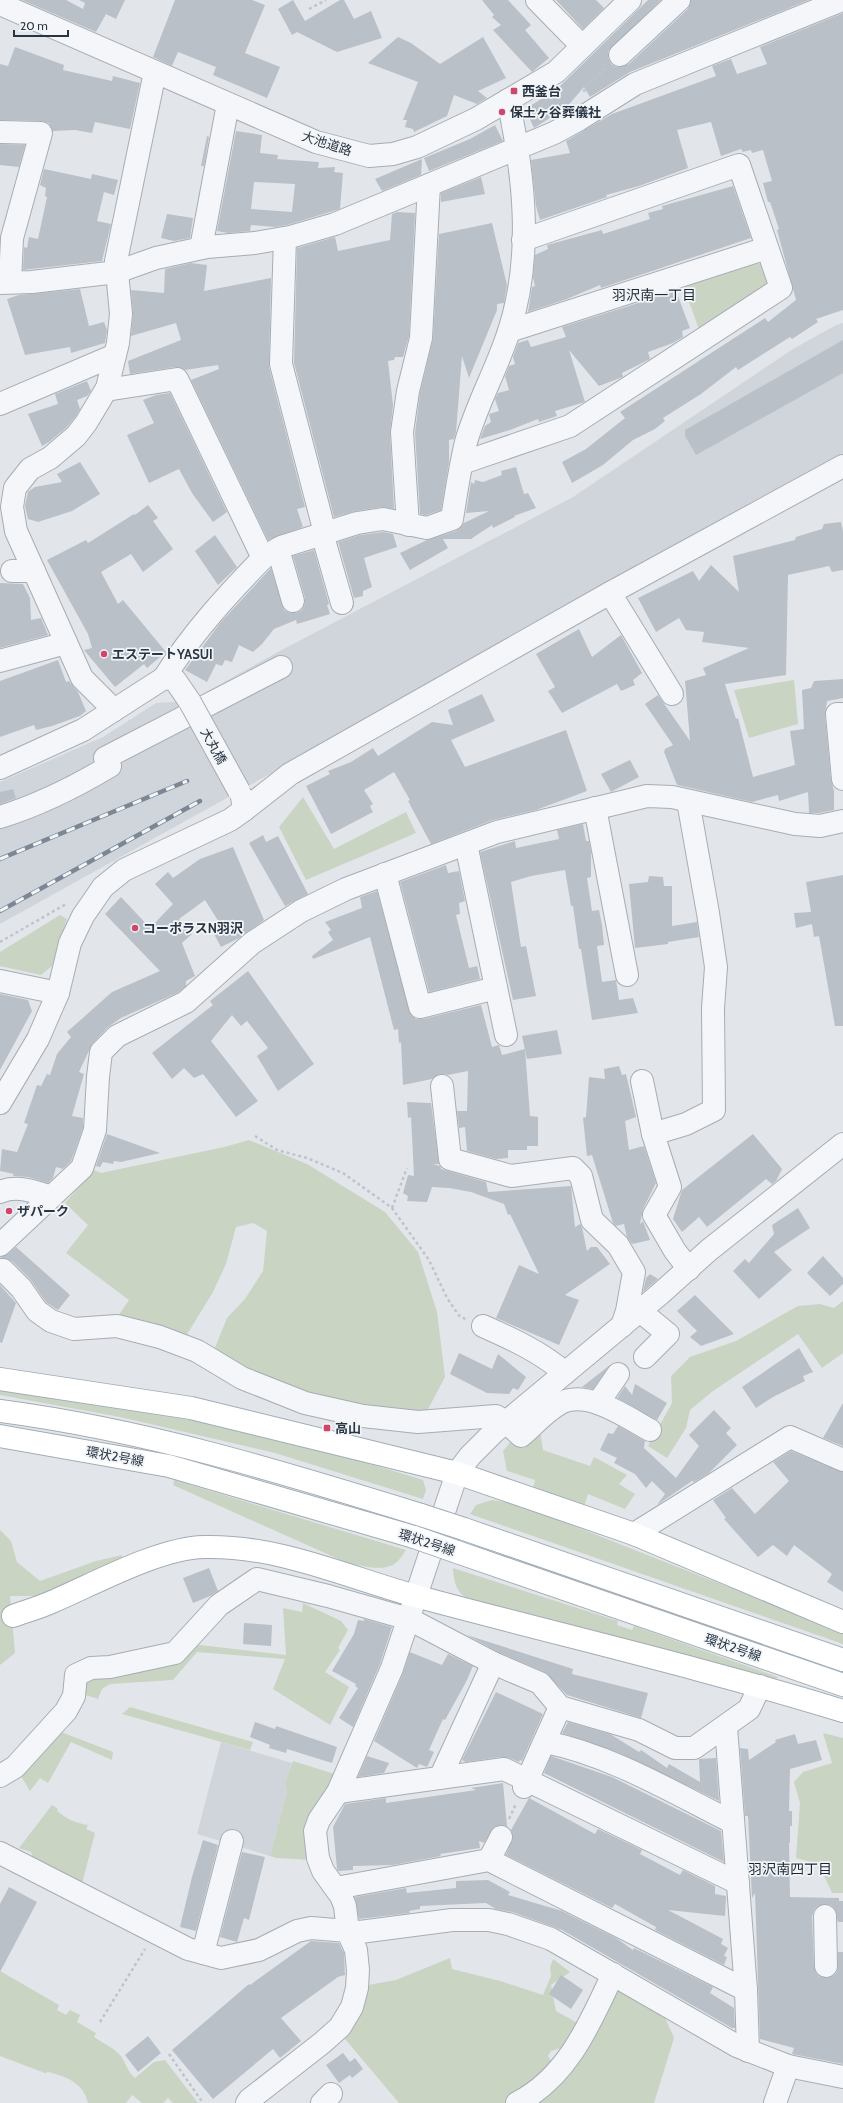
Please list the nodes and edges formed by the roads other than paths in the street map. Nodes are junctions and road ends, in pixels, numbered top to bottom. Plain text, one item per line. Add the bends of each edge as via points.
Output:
1 (537, 0) edge
2 (630, 0) edge
3 (679, 0) edge
4 (842, 0) edge
5 (0, 4) edge
6 (582, 46) junction
7 (620, 55) dead end
8 (155, 72) junction
9 (508, 100) junction
10 (228, 104) junction
11 (0, 132) edge
12 (518, 146) junction
13 (429, 185) junction
14 (285, 238) junction
15 (523, 240) junction
16 (202, 248) junction
17 (767, 248) junction
18 (117, 272) junction
19 (5, 282) edge
20 (509, 332) junction
21 (115, 355) junction
22 (106, 390) junction
23 (0, 404) edge
24 (462, 463) junction
25 (843, 466) edge
26 (408, 524) junction
27 (323, 533) junction
28 (271, 554) junction
29 (12, 571) dead end
30 (34, 571) junction
31 (610, 593) junction
32 (293, 601) dead end
33 (342, 603) dead end
34 (66, 643) junction
35 (0, 661) edge
36 (281, 668) dead end
37 (164, 678) junction
38 (672, 694) dead end
39 (114, 710) junction
40 (843, 714) edge
41 (0, 768) edge
42 (843, 779) edge
43 (242, 801) junction
44 (688, 801) junction
45 (595, 808) junction
46 (0, 817) edge
47 (843, 821) edge
48 (466, 844) junction
49 (385, 874) junction
50 (627, 975) dead end
51 (0, 981) edge
52 (496, 988) junction
53 (58, 993) junction
54 (506, 1035) dead end
55 (642, 1081) dead end
56 (442, 1086) dead end
57 (0, 1103) edge
58 (653, 1134) junction
59 (843, 1144) edge
60 (0, 1192) edge
61 (51, 1197) junction
62 (0, 1245) edge
63 (689, 1268) junction
64 (0, 1270) edge
65 (640, 1311) junction
66 (483, 1326) road end
67 (622, 1326) junction
68 (645, 1357) dead end
69 (565, 1373) junction
70 (618, 1374) dead end
71 (0, 1379) edge
72 (598, 1404) junction
73 (0, 1411) edge
74 (506, 1422) junction
75 (650, 1430) dead end
76 (0, 1436) edge
77 (843, 1460) edge
78 (457, 1473) junction
79 (634, 1534) junction
80 (339, 1573) junction
81 (328, 1596) junction
82 (417, 1596) junction
83 (13, 1616) dead end
84 (409, 1619) junction
85 (843, 1622) edge
86 (843, 1660) edge
87 (493, 1663) junction
88 (843, 1685) edge
89 (760, 1686) junction
90 (560, 1707) junction
91 (843, 1711) edge
92 (726, 1727) junction
93 (545, 1742) junction
94 (0, 1776) edge
95 (440, 1778) junction
96 (526, 1783) junction
97 (338, 1792) junction
98 (732, 1822) junction
99 (501, 1837) road end
100 (232, 1841) dead end
101 (0, 1854) edge
102 (489, 1860) junction
103 (738, 1883) junction
104 (336, 1888) junction
105 (825, 1916) dead end
106 (348, 1932) junction
107 (835, 1938) edge
108 (203, 1953) junction
109 (826, 1966) dead end
110 (613, 1974) junction
111 (746, 1990) junction
112 (748, 2050) junction
113 (788, 2066) junction
114 (843, 2077) edge
115 (247, 2103) edge
116 (517, 2103) edge
117 (775, 2103) edge

1 - 6 street
2 - 6 street, 大池道路
3 - 7 street
4 - 12 street via 635,84 554,133
5 - 8 street, 大池道路
6 - 9 street, 大池道路 via 556,72
8 - 10 street, 大池道路
8 - 18 street via 116,261
9 - 10 street, 大池道路 via 476,119 417,147 393,154 369,156 316,142
9 - 12 street
10 - 16 street
11 - 19 street via 41,133 12,238
12 - 13 street
12 - 15 street via 524,204
13 - 14 street via 335,224
13 - 26 street via 421,338 408,390 402,432
14 - 16 street
14 - 27 street via 281,364
15 - 17 street via 739,165
15 - 20 street via 516,302
16 - 18 street via 156,258
17 - 20 street
17 - 24 street via 781,288 570,426
18 - 19 street via 32,282
18 - 21 street via 121,314
20 - 24 street via 466,441
21 - 22 street
21 - 23 street
22 - 28 street via 177,379
22 - 30 street via 76,436 50,458 30,469 16,488 12,507 16,531
24 - 26 street via 452,519 427,528
25 - 31 street
26 - 27 street via 383,519
27 - 28 street
27 - 33 street
28 - 32 street
28 - 37 street via 200,625
29 - 30 street
30 - 34 street
31 - 38 street
31 - 43 street
34 - 35 street
34 - 39 street via 82,678
36 - 46 street via 105,758 110,766 86,781 30,807
37 - 39 street
37 - 43 street, 大丸橋, bridge via 175,680 190,702
39 - 41 street via 83,730
40 - 42 street via 837,714
43 - 53 street via 230,820 124,870 103,887 83,916 70,943
44 - 45 street via 648,796
44 - 47 street via 795,824 820,826
44 - 58 street via 716,967 713,1008 714,1110 686,1124
45 - 48 street via 497,832
45 - 50 street
48 - 49 street
48 - 52 street
49 - 52 street via 420,1007
49 - 61 street via 301,911 252,943 186,1002 117,1036 102,1052 95,1130 82,1168
51 - 53 street
52 - 54 street
53 - 57 street via 38,1039
55 - 58 street
56 - 67 street via 450,1159 511,1176 573,1168 581,1176 592,1220 618,1245 634,1272
58 - 63 street via 670,1187 654,1215 674,1251
59 - 63 street
60 - 61 street via 10,1188
61 - 62 street
63 - 65 street
64 - 74 street via 21,1288 37,1311 51,1321 74,1329 117,1326 160,1337 197,1351 242,1378 305,1403 363,1416 418,1422 496,1416
65 - 67 street
65 - 68 street via 668,1334
66 - 69 street via 521,1343
67 - 69 street
69 - 74 street
70 - 72 street
71 - 78 main road via 191,1408
72 - 74 street via 581,1398 559,1403 521,1436
72 - 75 street via 612,1408
73 - 86 main road, 環状2号線, bridge via 172,1442 297,1476 464,1529
74 - 78 street via 470,1456
76 - 88 main road, 環状2号線, bridge via 169,1466 414,1537
77 - 79 street via 790,1436
78 - 79 main road
78 - 82 street
79 - 85 main road
80 - 81 street
80 - 82 main road
80 - 83 main road via 299,1560 247,1548 202,1546 165,1554 132,1566 51,1603
81 - 84 street
81 - 94 street via 257,1579 219,1605 175,1653 110,1667 91,1668 76,1675 74,1696 66,1711 15,1767
82 - 84 street
82 - 89 main road
84 - 87 street
84 - 97 street via 392,1668
87 - 90 street via 540,1683
87 - 95 street
89 - 91 main road
89 - 92 street via 750,1709
90 - 92 street via 639,1730 675,1748 694,1748
90 - 93 street
92 - 98 street
93 - 96 street
93 - 98 street via 572,1747 616,1765
95 - 96 street via 504,1768
95 - 97 street
96 - 103 street
97 - 104 street via 319,1820 315,1831 318,1858 323,1871
98 - 103 street
99 - 102 street
100 - 108 street
101 - 108 street via 155,1933 188,1949
102 - 104 street
102 - 111 street
103 - 111 street
104 - 106 street via 345,1906
105 - 107 street
106 - 108 street via 311,1928 297,1931 259,1950 221,1958
106 - 110 street via 452,1920 489,1920 551,1939
106 - 115 street via 356,1950 358,1970 352,2007 340,2027
107 - 109 street
110 - 112 street via 723,2040
110 - 116 street via 589,2024 566,2061 557,2073 531,2096
111 - 112 street
112 - 113 street
113 - 114 street
113 - 117 street

